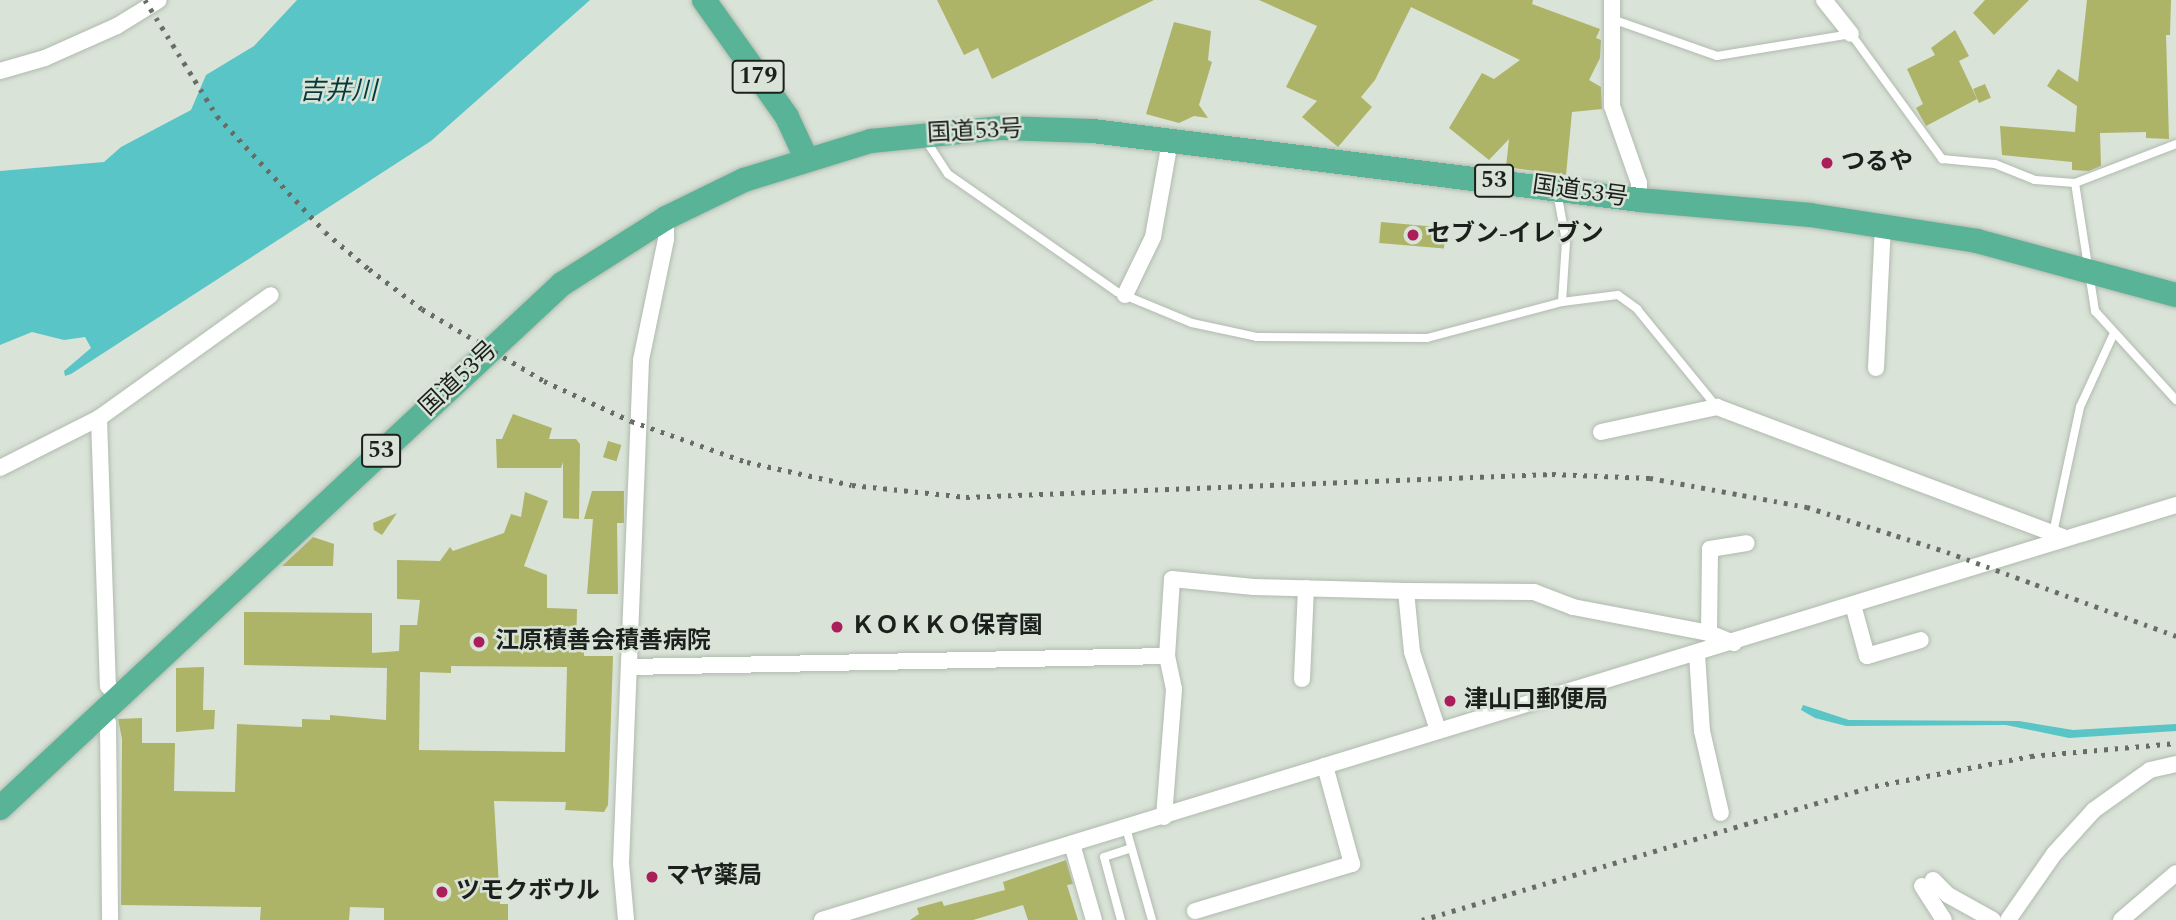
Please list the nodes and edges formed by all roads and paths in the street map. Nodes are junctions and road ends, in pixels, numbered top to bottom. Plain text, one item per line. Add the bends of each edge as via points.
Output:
1 (159, 0) edge
2 (704, 0) edge
3 (1612, 0) edge
4 (1824, 0) edge
5 (1612, 19) junction
6 (1851, 34) junction
7 (0, 71) edge
8 (923, 133) junction
9 (1170, 142) junction
10 (2176, 144) edge
11 (806, 158) junction
12 (2075, 183) junction
13 (1558, 188) junction
14 (1639, 200) junction
15 (666, 218) junction
16 (1883, 227) junction
17 (2089, 268) junction
18 (271, 295) dead end
19 (1125, 295) junction
20 (2176, 295) edge
21 (1562, 302) junction
22 (2114, 332) junction
23 (1876, 368) dead end
24 (2176, 400) edge
25 (1717, 407) junction
26 (99, 418) junction
27 (1601, 432) dead end
28 (0, 468) edge
29 (2176, 505) edge
30 (2058, 535) junction
31 (1747, 543) dead end
32 (1306, 588) junction
33 (1406, 591) junction
34 (1853, 605) junction
35 (1709, 633) junction
36 (1920, 640) dead end
37 (1734, 643) junction
38 (1697, 654) junction
39 (1167, 656) junction
40 (629, 667) junction
41 (1302, 679) dead end
42 (110, 706) junction
43 (1437, 730) junction
44 (2176, 764) edge
45 (1325, 766) junction
46 (0, 808) edge
47 (1721, 813) dead end
48 (1164, 817) junction
49 (1126, 828) junction
50 (1072, 844) junction
51 (1131, 848) junction
52 (2176, 873) edge
53 (1195, 911) dead end
54 (110, 920) edge
55 (626, 920) edge
56 (822, 920) edge
57 (1094, 920) edge
58 (1121, 920) edge
59 (1152, 920) edge
60 (1944, 920) edge
61 (1993, 920) edge
62 (2008, 920) edge
63 (2121, 920) edge

1 - 7 street via 117,26 44,58
2 - 11 highway, 179 via 787,117
3 - 5 street
4 - 6 street
5 - 6 lane via 1717,55
5 - 14 street via 1612,106 1639,183
6 - 12 lane via 1942,159 1994,164 2035,180
8 - 9 highway, 国道53号 / 53 via 1093,131
8 - 11 highway, 国道53号 / 53
8 - 19 lane via 948,174
9 - 13 highway, 国道53号 / 53
9 - 19 street via 1153,237
10 - 12 lane
11 - 15 highway, 国道53号 / 53 via 744,180
12 - 17 lane
13 - 14 highway, 国道53号 / 53
13 - 21 lane via 1556,203 1566,241
14 - 16 highway, 国道53号 / 53 via 1811,215
15 - 40 street via 666,239 641,360
15 - 42 highway, 国道53号 / 53 via 562,284
16 - 17 highway, 国道53号 / 53 via 1977,241
16 - 23 street
17 - 20 highway, 国道53号 / 53
17 - 22 lane via 2095,311
18 - 26 street
19 - 21 lane via 1192,323 1257,337 1427,338
21 - 25 lane via 1618,295 1637,309
22 - 24 lane
22 - 30 lane via 2080,407
25 - 27 street
25 - 30 street
26 - 28 street
26 - 42 street
29 - 30 street
30 - 34 street
31 - 35 street via 1710,549
32 - 33 street
32 - 39 street via 1172,579
32 - 41 street
33 - 35 street via 1534,592 1573,607
33 - 43 street via 1412,652
34 - 36 street via 1867,656
34 - 37 street
35 - 37 street
37 - 38 street
38 - 43 street
38 - 47 street via 1702,731
39 - 40 street
39 - 48 street via 1174,689
40 - 55 street via 621,863
42 - 46 highway, 国道53号 / 53
42 - 54 street
43 - 45 street
44 - 62 street via 2150,770 2094,810 2054,854
45 - 48 street
45 - 53 street via 1352,864
48 - 49 street
49 - 50 street
49 - 51 lane
50 - 56 street
50 - 57 street
51 - 58 lane via 1104,857
51 - 59 lane
52 - 63 street
60 - 61 street via 1927,883

